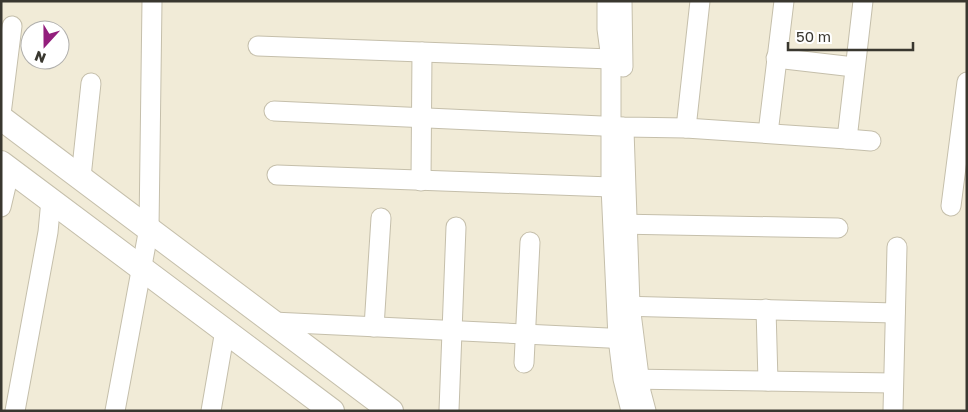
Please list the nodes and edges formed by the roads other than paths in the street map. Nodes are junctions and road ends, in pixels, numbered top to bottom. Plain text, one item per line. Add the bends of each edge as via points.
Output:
1 (152, 1) edge
2 (607, 1) edge
3 (622, 1) edge
4 (700, 1) edge
5 (784, 1) edge
6 (863, 1) edge
7 (12, 26) dead end
8 (258, 46) dead end
9 (422, 52) junction
10 (776, 58) junction
11 (611, 59) junction
12 (854, 67) junction
13 (967, 82) edge
14 (91, 83) dead end
15 (274, 111) dead end
16 (1, 114) edge
17 (421, 117) junction
18 (1, 118) edge
19 (618, 127) junction
20 (686, 128) junction
21 (768, 133) junction
22 (847, 139) junction
23 (871, 141) dead end
24 (6, 166) edge
25 (277, 175) dead end
26 (81, 177) junction
27 (421, 181) junction
28 (611, 187) junction
29 (51, 200) junction
30 (951, 206) dead end
31 (1, 207) edge
32 (381, 218) dead end
33 (621, 224) junction
34 (456, 227) dead end
35 (149, 228) junction
36 (838, 228) dead end
37 (530, 242) dead end
38 (897, 247) dead end
39 (142, 268) junction
40 (623, 306) junction
41 (766, 310) junction
42 (895, 313) junction
43 (273, 322) junction
44 (374, 327) junction
45 (225, 330) junction
46 (452, 330) junction
47 (525, 334) junction
48 (626, 339) junction
49 (524, 363) dead end
50 (631, 379) junction
51 (768, 381) junction
52 (893, 383) junction
53 (449, 410) edge
54 (15, 411) edge
55 (115, 411) edge
56 (211, 411) edge
57 (332, 411) edge
58 (391, 411) edge
59 (631, 411) edge
60 (646, 411) edge
61 (892, 411) edge

1 - 35 street
2 - 11 street
3 - 19 street
4 - 20 street
5 - 10 street
6 - 12 street
7 - 16 street
8 - 9 street
9 - 11 street
9 - 17 street
10 - 12 street
10 - 21 street
11 - 19 street
12 - 22 street
13 - 30 street
14 - 26 street
15 - 17 street
17 - 19 street
17 - 27 street
18 - 26 main road
19 - 20 street
19 - 28 street
19 - 33 street
20 - 21 street
21 - 22 street
22 - 23 street
24 - 29 main road
24 - 31 street
25 - 27 street
26 - 35 main road
27 - 28 street
28 - 33 street
29 - 39 main road
29 - 54 street
32 - 44 street
33 - 36 street
33 - 40 street
34 - 46 street
35 - 39 street
35 - 43 main road
37 - 47 street
38 - 42 street
39 - 45 main road
39 - 55 street
40 - 41 street
40 - 48 street
41 - 42 street
41 - 51 street
42 - 52 street
43 - 44 street
43 - 58 main road
44 - 46 street
45 - 56 street
45 - 57 main road
46 - 47 street
46 - 53 street
47 - 48 street
47 - 49 street
48 - 50 street
50 - 51 street
50 - 59 street
50 - 60 street
51 - 52 street
52 - 61 street

